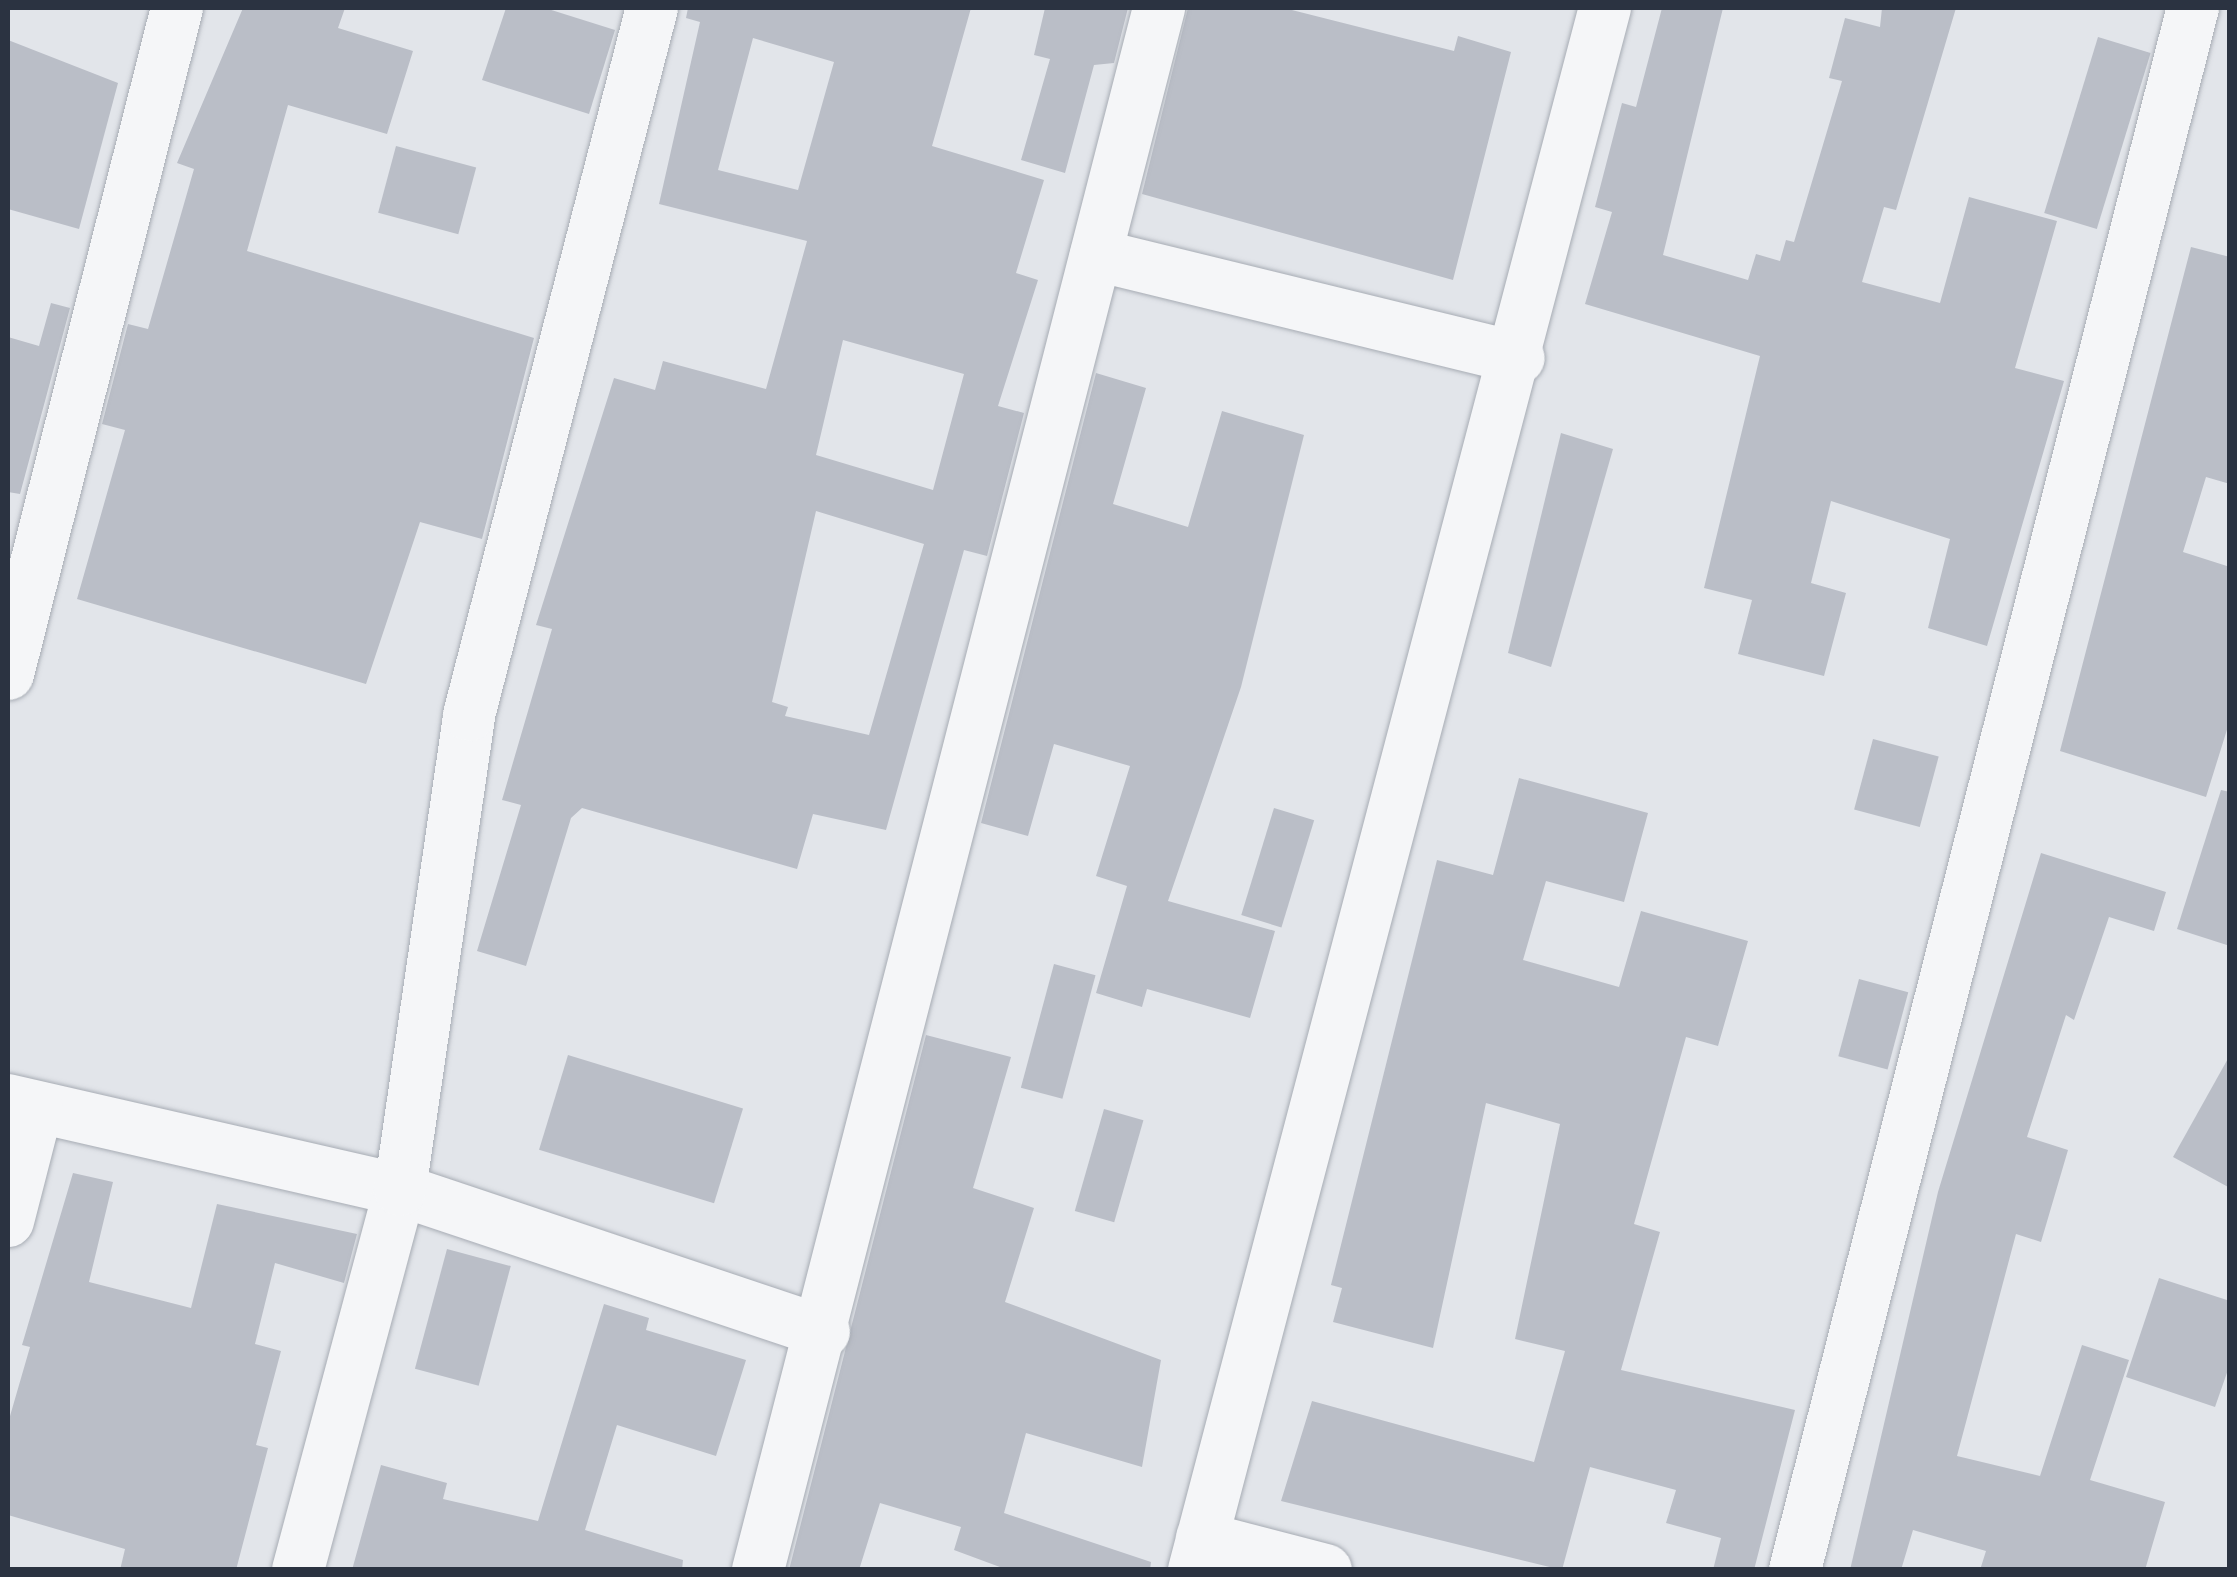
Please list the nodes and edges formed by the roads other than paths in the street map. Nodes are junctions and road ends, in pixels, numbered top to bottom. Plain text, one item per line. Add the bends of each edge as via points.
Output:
1 (177, 8) edge
2 (652, 8) edge
3 (1159, 8) edge
4 (1605, 8) edge
5 (2193, 8) edge
6 (1096, 255) junction
7 (1519, 358) junction
8 (8, 674) edge
9 (22, 1104) edge
10 (400, 1190) junction
11 (8, 1220) edge
12 (824, 1332) junction
13 (1198, 1554) edge
14 (298, 1570) edge
15 (758, 1570) edge
16 (1326, 1570) edge
17 (1795, 1570) edge

1 - 8 street
2 - 10 street via 468,715
3 - 6 street
4 - 7 street
5 - 17 street
6 - 7 street
6 - 12 street
7 - 13 street
9 - 10 street
9 - 11 street
10 - 12 street
10 - 14 street
12 - 15 street
13 - 16 street

